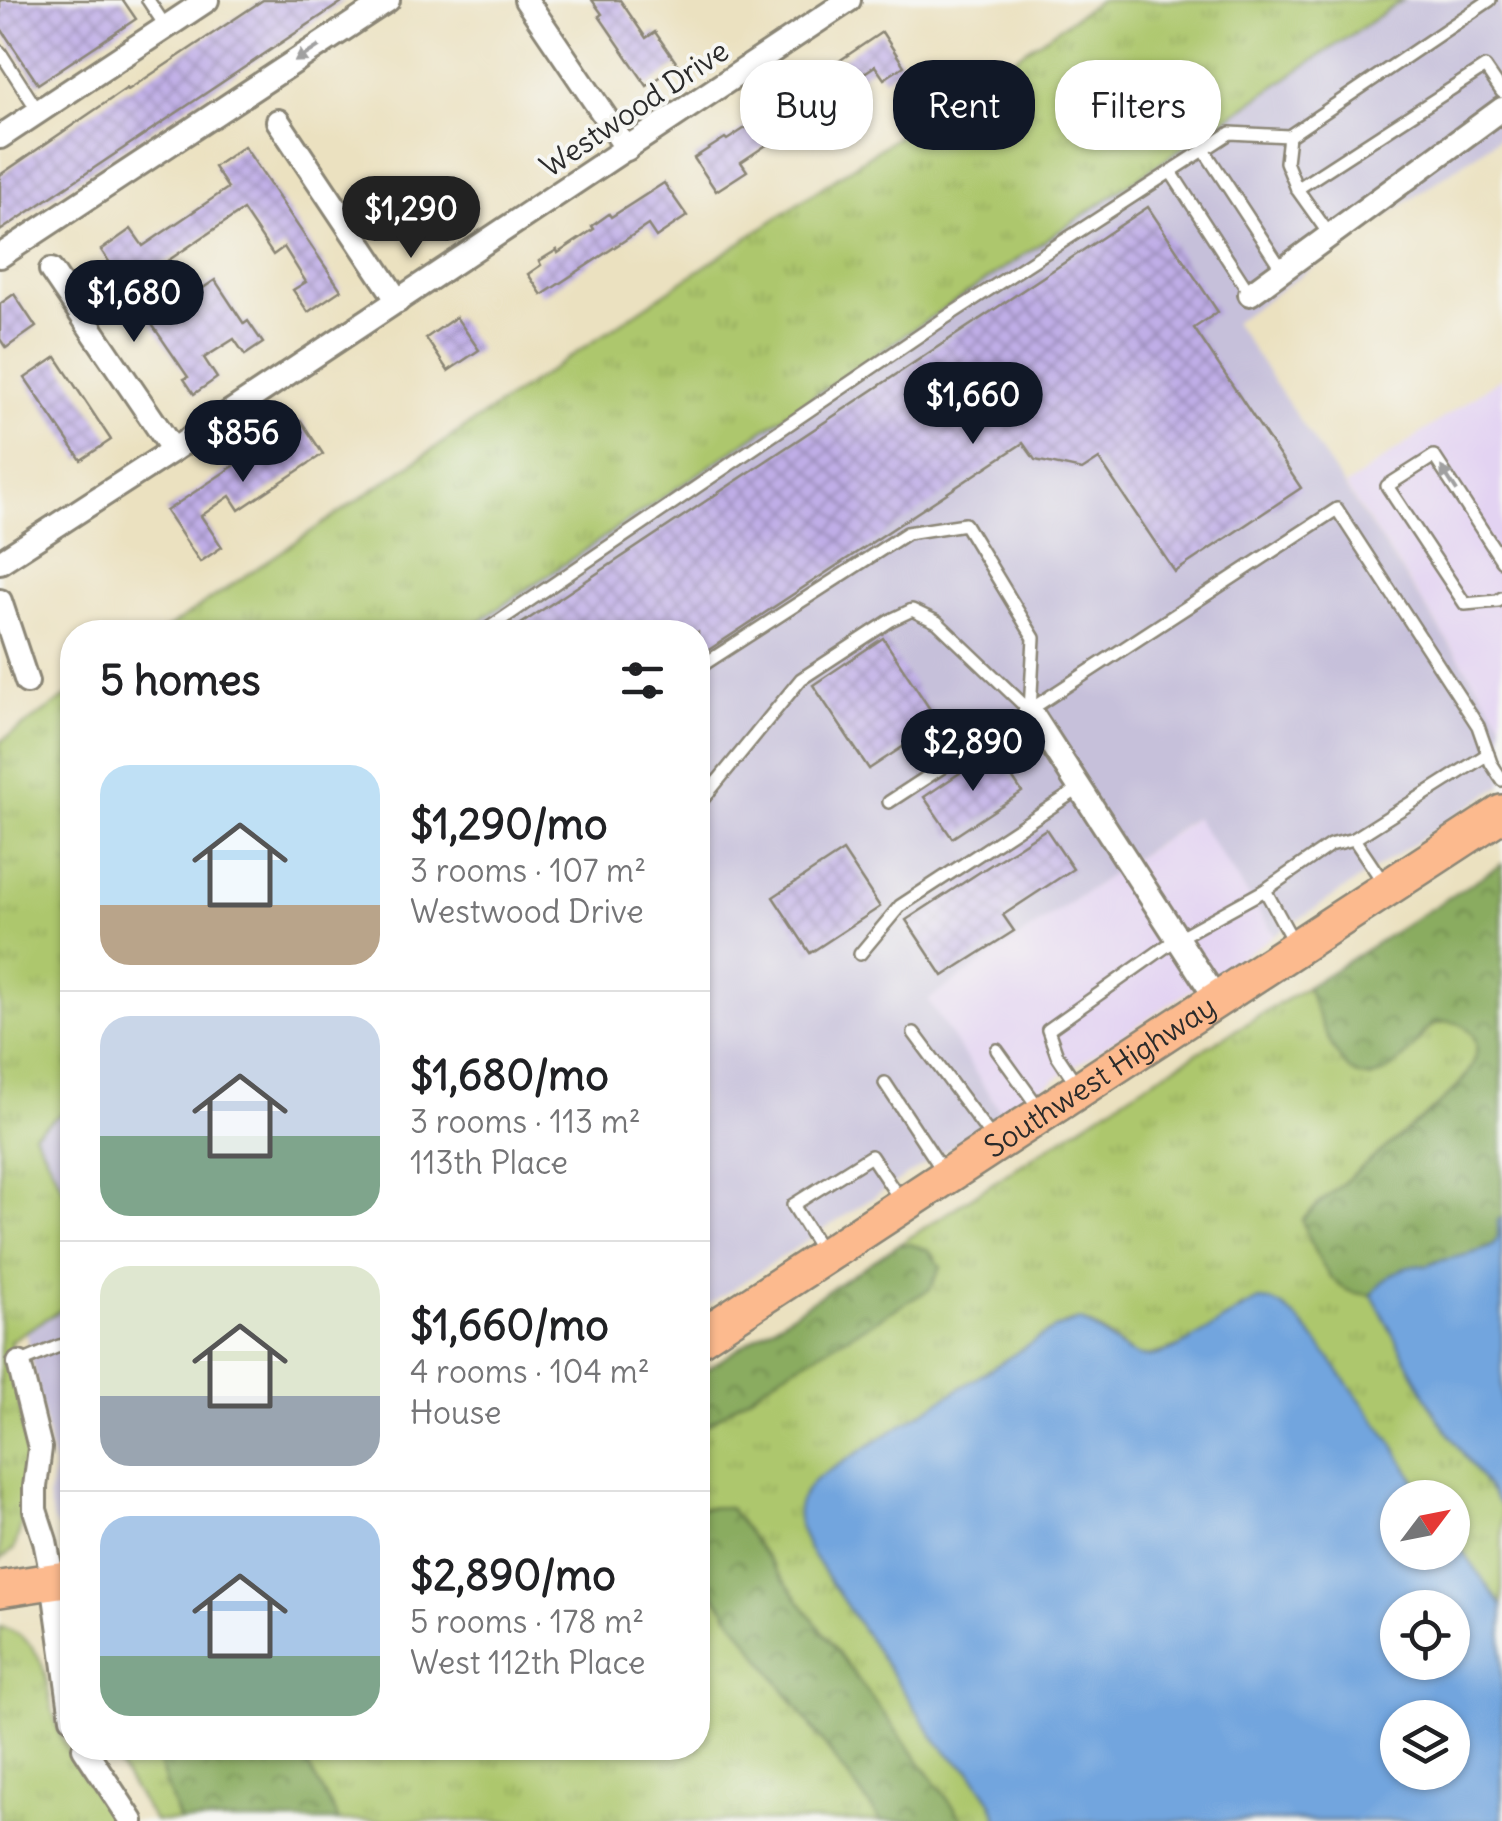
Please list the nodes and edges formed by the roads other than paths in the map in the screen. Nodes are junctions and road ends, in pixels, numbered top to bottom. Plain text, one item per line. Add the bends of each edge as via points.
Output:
1 (148, 0) edge
2 (207, 0) edge
3 (388, 0) edge
4 (526, 0) edge
5 (849, 0) edge
6 (1490, 0) edge
7 (166, 27) junction
8 (0, 52) edge
9 (1502, 92) edge
10 (1502, 109) edge
11 (38, 111) junction
12 (278, 122) dead end
13 (0, 136) edge
14 (1289, 136) junction
15 (1221, 138) edge
16 (627, 149) junction
17 (1204, 150) joint
18 (1171, 172) junction
19 (1297, 189) junction
20 (1329, 234) junction
21 (0, 256) edge
22 (51, 270) dead end
23 (1283, 271) junction
24 (1250, 294) joint
25 (398, 301) junction
26 (173, 450) junction
27 (1502, 561) edge
28 (0, 562) edge
29 (1502, 598) edge
30 (0, 601) edge
31 (501, 620) edge
32 (710, 660) edge
33 (27, 682) dead end
34 (1030, 711) junction
35 (1488, 754) junction
36 (1502, 780) edge
37 (1080, 788) junction
38 (710, 790) edge
39 (889, 802) dead end
40 (1502, 813) edge
41 (1354, 839) junction
42 (1387, 888) junction
43 (1264, 890) junction
44 (1178, 938) junction
45 (1296, 946) junction
46 (860, 954) dead end
47 (1216, 998) junction
48 (914, 1034) dead end
49 (997, 1050) dead end
50 (884, 1083) dead end
51 (1079, 1088) junction
52 (1042, 1113) junction
53 (996, 1143) junction
54 (946, 1176) junction
55 (903, 1204) junction
56 (825, 1255) junction
57 (710, 1330) edge
58 (60, 1346) edge
59 (19, 1363) joint
60 (60, 1575) edge
61 (60, 1580) edge
62 (0, 1589) edge
63 (92, 1760) edge
64 (132, 1821) edge

1 - 7 lane
2 - 7 street
3 -> 21 street
4 - 16 street
5 - 16 street, Westwood Drive
6 - 14 lane
7 - 11 street
8 - 11 lane
9 - 19 lane via 1485,67
10 - 20 street
11 - 13 street
12 - 25 street
14 - 15 lane via 1230,132
14 - 19 lane via 1286,162
16 - 25 street, Westwood Drive
17 - 18 lane
17 - 23 lane
18 - 24 lane
18 - 31 lane
19 - 20 lane
20 - 23 street
22 - 26 street
23 - 24 street
25 - 26 street, Westwood Drive
26 - 28 street, Westwood Drive
27 -> 29 lane via 1434,456 1387,486 1465,604
30 - 33 street
32 - 34 lane via 908,533 965,524 1034,638
34 - 35 lane via 1337,509 1478,726
34 - 37 street
34 - 38 lane via 938,622 912,610 801,679
34 - 39 lane
35 - 36 lane
35 - 41 lane
37 - 44 street
37 - 46 lane via 900,906
40 - 42 main road, Southwest Highway
41 - 42 lane
41 - 43 lane via 1330,845
42 - 45 main road, Southwest Highway
43 - 44 lane
43 - 45 lane
44 - 47 street
44 - 51 lane via 1048,1030
45 - 47 main road, Southwest Highway
47 - 51 main road, Southwest Highway
48 - 53 lane
49 - 52 lane
50 - 54 lane
51 - 52 main road, Southwest Highway
52 - 53 main road, Southwest Highway
53 - 54 main road, Southwest Highway
54 - 55 main road, Southwest Highway
55 - 56 main road, Southwest Highway
55 - 56 lane via 871,1156 793,1206
56 - 57 main road, Southwest Highway
58 - 59 lane
59 - 60 street via 40,1448 35,1510
61 - 62 main road
63 - 64 street

